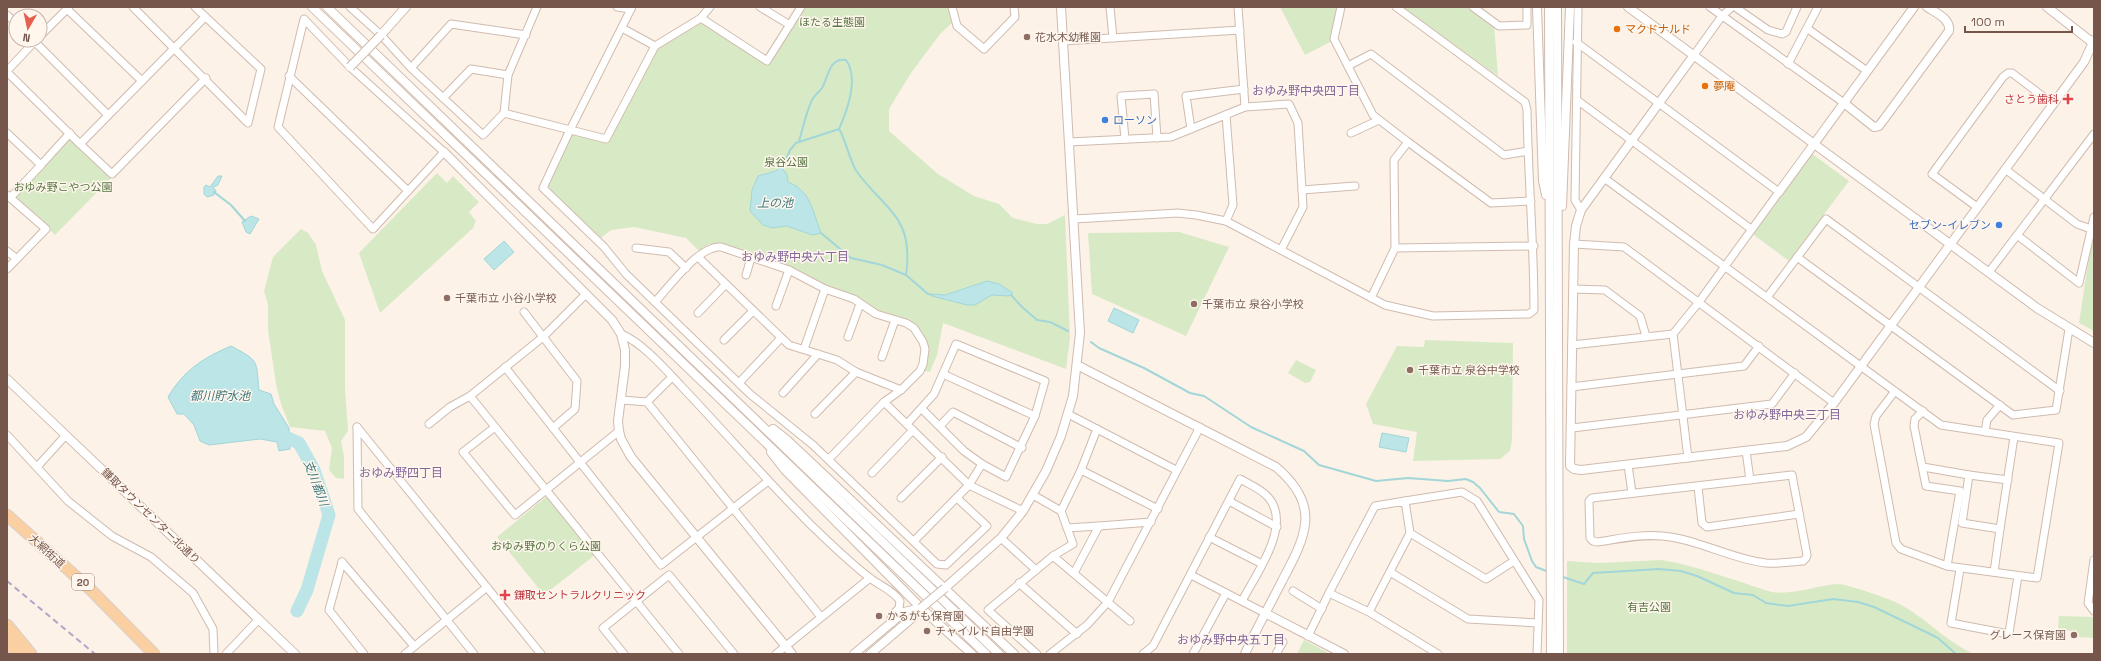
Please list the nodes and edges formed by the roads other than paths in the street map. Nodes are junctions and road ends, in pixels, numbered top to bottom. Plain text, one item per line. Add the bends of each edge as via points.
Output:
1 (133, 7) edge
2 (196, 7) edge
3 (312, 7) edge
4 (326, 7) edge
5 (350, 7) edge
6 (406, 7) edge
7 (537, 7) edge
8 (617, 7) edge
9 (710, 7) edge
10 (760, 7) edge
11 (801, 7) edge
12 (952, 7) edge
13 (1014, 7) edge
14 (1061, 7) edge
15 (1110, 7) edge
16 (1238, 7) edge
17 (1341, 7) edge
18 (1396, 7) edge
19 (1473, 7) edge
20 (1527, 7) edge
21 (1537, 7) edge
22 (1549, 7) edge
23 (1556, 7) edge
24 (1570, 7) edge
25 (1578, 7) edge
26 (1628, 7) edge
27 (1710, 7) edge
28 (1732, 7) edge
29 (1735, 7) edge
30 (1797, 7) edge
31 (1818, 7) edge
32 (1914, 7) edge
33 (1927, 7) edge
34 (2048, 7) edge
35 (68, 8) edge
36 (632, 8) edge
37 (1722, 16) junction
38 (205, 17) junction
39 (701, 18) junction
40 (790, 25) junction
41 (48, 27) edge
42 (622, 28) junction
43 (1808, 29) junction
44 (1240, 30) junction
45 (381, 35) junction
46 (526, 35) junction
47 (1112, 38) junction
48 (1063, 41) junction
49 (1576, 42) junction
50 (2094, 42) edge
51 (655, 46) junction
52 (28, 48) edge
53 (45, 48) edge
54 (175, 48) junction
55 (1694, 55) junction
56 (1788, 64) junction
57 (1348, 66) junction
58 (350, 68) junction
59 (411, 68) junction
60 (7, 71) edge
61 (1867, 71) junction
62 (508, 75) junction
63 (289, 76) junction
64 (206, 78) junction
65 (142, 81) junction
66 (1244, 89) junction
67 (444, 98) junction
68 (1577, 100) junction
69 (1659, 104) junction
70 (1844, 104) junction
71 (2053, 104) junction
72 (1245, 107) junction
73 (504, 113) junction
74 (108, 115) junction
75 (1226, 115) junction
76 (1379, 120) junction
77 (1191, 129) junction
78 (570, 130) junction
79 (7, 133) edge
80 (70, 133) junction
81 (1351, 134) dead end
82 (2094, 134) edge
83 (1157, 138) junction
84 (1125, 139) junction
85 (1632, 140) junction
86 (1069, 142) junction
87 (1408, 142) junction
88 (80, 144) junction
89 (1814, 144) junction
90 (1528, 151) junction
91 (444, 152) junction
92 (41, 165) junction
93 (2005, 169) junction
94 (1604, 178) junction
95 (1354, 186) dead end
96 (1302, 190) junction
97 (408, 191) junction
98 (1778, 192) junction
99 (9, 197) edge
100 (2044, 199) junction
101 (1531, 201) junction
102 (1549, 207) junction
103 (1977, 207) junction
104 (1581, 210) junction
105 (2094, 217) edge
106 (1074, 219) junction
107 (1226, 221) junction
108 (1751, 229) junction
109 (2090, 229) junction
110 (2018, 235) junction
111 (1557, 239) junction
112 (1574, 244) junction
113 (1950, 244) junction
114 (1534, 246) junction
115 (636, 248) dead end
116 (1395, 248) junction
117 (1280, 250) junction
118 (7, 251) edge
119 (698, 257) junction
120 (1797, 257) junction
121 (751, 258) junction
122 (17, 259) junction
123 (1725, 266) junction
124 (686, 268) junction
125 (7, 269) edge
126 (789, 270) junction
127 (1989, 272) junction
128 (746, 275) dead end
129 (725, 285) junction
130 (1573, 288) junction
131 (1919, 288) junction
132 (825, 289) junction
133 (586, 294) junction
134 (1768, 296) junction
135 (1371, 298) junction
136 (655, 302) junction
137 (1699, 302) junction
138 (860, 304) junction
139 (776, 306) dead end
140 (753, 311) junction
141 (524, 312) dead end
142 (698, 313) dead end
143 (895, 320) junction
144 (1890, 325) junction
145 (2069, 329) junction
146 (621, 334) junction
147 (1673, 334) junction
148 (1646, 336) junction
149 (543, 337) junction
150 (848, 337) dead end
151 (781, 338) junction
152 (724, 340) dead end
153 (2094, 343) edge
154 (1572, 345) junction
155 (1759, 346) junction
156 (804, 350) junction
157 (818, 354) junction
158 (882, 357) dead end
159 (1077, 365) junction
160 (1862, 365) junction
161 (505, 367) junction
162 (856, 372) junction
163 (1795, 373) junction
164 (943, 374) junction
165 (1679, 374) junction
166 (672, 377) junction
167 (7, 379) edge
168 (739, 383) junction
169 (1571, 387) junction
170 (901, 390) junction
171 (1895, 390) junction
172 (2060, 391) junction
173 (783, 394) dead end
174 (470, 396) junction
175 (622, 400) junction
176 (648, 402) junction
177 (884, 402) junction
178 (1834, 403) junction
179 (2000, 406) junction
180 (922, 409) junction
181 (1923, 411) junction
182 (815, 414) dead end
183 (1068, 414) junction
184 (1684, 414) junction
185 (752, 415) junction
186 (1035, 416) junction
187 (429, 424) dead end
188 (906, 424) junction
189 (940, 426) junction
190 (495, 427) junction
191 (1200, 427) junction
192 (553, 428) junction
193 (1572, 428) junction
194 (1097, 429) junction
195 (913, 430) junction
196 (619, 431) junction
197 (1985, 432) junction
198 (7, 435) edge
199 (66, 435) junction
200 (2014, 437) junction
201 (762, 439) junction
202 (1022, 448) junction
203 (1746, 451) junction
204 (942, 457) junction
205 (1688, 458) junction
206 (829, 459) junction
207 (580, 462) junction
208 (982, 464) junction
209 (1628, 465) junction
210 (37, 467) junction
211 (1923, 467) junction
212 (1081, 470) junction
213 (1176, 470) junction
214 (872, 473) dead end
215 (1969, 475) junction
216 (1750, 480) junction
217 (2008, 480) junction
218 (768, 482) junction
219 (969, 485) junction
220 (1698, 487) junction
221 (546, 489) junction
222 (1632, 493) junction
223 (1033, 495) junction
224 (901, 498) dead end
225 (957, 498) junction
226 (1228, 500) junction
227 (1405, 501) junction
228 (732, 509) junction
229 (1158, 509) junction
230 (1023, 511) junction
231 (1061, 511) junction
232 (1799, 514) junction
233 (7, 515) edge
234 (1151, 522) junction
235 (1099, 526) junction
236 (1067, 528) junction
237 (1277, 528) junction
238 (2000, 529) junction
239 (1410, 533) junction
240 (697, 536) junction
241 (1001, 538) junction
242 (1209, 538) junction
243 (914, 541) junction
244 (1053, 556) junction
245 (1514, 561) junction
246 (1262, 564) junction
247 (2094, 564) edge
248 (1555, 565) junction
249 (1947, 566) junction
250 (1960, 569) junction
251 (1036, 570) junction
252 (1390, 572) junction
253 (1994, 572) junction
254 (1074, 573) junction
255 (1191, 575) junction
256 (2018, 576) junction
257 (870, 578) junction
258 (1554, 582) junction
259 (1019, 583) junction
260 (487, 587) junction
261 (945, 588) junction
262 (1293, 591) dead end
263 (1226, 593) junction
264 (1329, 593) junction
265 (636, 600) junction
266 (1242, 601) junction
267 (1108, 602) junction
268 (921, 608) junction
269 (1322, 609) junction
270 (2094, 611) edge
271 (1369, 612) junction
272 (1265, 613) junction
273 (821, 618) junction
274 (259, 619) junction
275 (446, 620) junction
276 (1130, 621) dead end
277 (892, 623) junction
278 (1538, 623) junction
279 (7, 625) edge
280 (1077, 634) junction
281 (1308, 636) junction
282 (7, 641) edge
283 (1283, 642) dead end
284 (414, 646) junction
285 (786, 646) junction
286 (292, 653) edge
287 (18, 654) edge
288 (31, 654) edge
289 (154, 654) edge
290 (214, 654) edge
291 (226, 654) edge
292 (364, 654) edge
293 (405, 654) edge
294 (474, 654) edge
295 (541, 654) edge
296 (624, 654) edge
297 (679, 654) edge
298 (734, 654) edge
299 (776, 654) edge
300 (792, 654) edge
301 (854, 654) edge
302 (870, 654) edge
303 (972, 654) edge
304 (986, 654) edge
305 (999, 654) edge
306 (1014, 654) edge
307 (1037, 654) edge
308 (1050, 654) edge
309 (1143, 654) edge
310 (1193, 654) edge
311 (1245, 654) edge
312 (1276, 654) edge
313 (1344, 654) edge
314 (1438, 654) edge
315 (1537, 654) edge
316 (1550, 654) edge
317 (1559, 654) edge

1 - 54 street
2 - 38 street
3 - 201 street
4 - 185 street
5 - 45 street
6 - 45 street
7 - 46 street
8 - 36 street
9 - 39 street
10 - 40 street
11 - 40 street
12 - 13 street via 957,26 984,49 1015,17
14 - 48 street
15 - 47 street
16 - 44 street
17 - 57 street via 1334,39
18 - 90 street via 1525,102
19 - 20 street via 1499,26 1527,25
21 - 102 street via 1543,181
22 - 102 street
23 - 111 street
24 - 111 street via 1564,178
25 - 49 street
26 - 55 street
27 - 37 street
28 - 37 street
29 - 30 street via 1768,30 1782,34 1786,32
31 - 43 street
32 - 61 street
33 - 70 street via 1948,22 1949,31 1879,126 1874,127
34 - 50 street
35 - 41 street
35 - 65 street
36 - 42 street
37 - 55 street
37 - 56 street
38 - 54 street
38 - 64 street via 261,69 248,123
39 - 40 street via 766,61
39 - 51 street
42 - 51 street
42 - 78 street
43 - 56 street
43 - 61 street
44 - 47 street
44 - 66 street
45 - 58 street, bridge
45 - 59 street
46 - 59 street via 451,24
46 - 62 street
47 - 48 street
48 - 86 street
49 - 68 street
49 - 69 street
50 - 71 street via 2084,62
51 - 78 street via 606,139
52 - 60 street
53 - 74 street
54 - 64 street
54 - 65 street
55 - 69 street
55 - 89 street
56 - 70 street
57 - 76 street via 1373,115
57 - 90 street via 1371,54 1504,155
58 - 63 street via 304,19
58 - 91 street
59 - 67 street
60 - 80 street
61 - 70 street
62 - 67 street via 471,69
62 - 73 street
63 - 97 street
63 - 97 street via 278,127 373,229
64 - 88 street via 112,174
65 - 74 street
66 - 72 street
66 - 77 street via 1186,96
67 - 73 street via 483,135
68 - 85 street
68 - 104 street via 1575,200
69 - 85 street
69 - 98 street
70 - 89 street
71 - 93 street
71 - 103 street via 2012,73 2003,77 1932,174
72 - 75 street
72 - 96 street via 1290,104 1298,123
73 - 78 street
74 - 88 street
75 - 77 street
75 - 107 street via 1233,205
76 - 81 street
76 - 87 street
77 - 83 street via 1172,137
78 - 136 street via 543,188 604,247 626,274
79 - 92 street
80 - 88 street
80 - 92 street
82 - 100 street
83 - 84 street
83 - 84 street via 1154,94 1121,96
84 - 86 street
85 - 94 street
85 - 108 street
86 - 106 street
87 - 101 street via 1491,203
87 - 116 street via 1394,160
89 - 98 street
89 - 113 street
90 - 101 street
91 - 97 street
91 - 133 street
92 - 99 street
93 - 100 street
93 - 103 street
94 - 104 street
94 - 123 street
95 - 96 street
96 - 117 street via 1303,207
98 - 108 street
99 - 122 street via 46,229
100 - 109 street via 2078,224
100 - 110 street
101 - 114 street
102 - 248 street
103 - 113 street
104 - 112 street
105 - 109 street
106 - 107 street via 1178,213
106 - 159 street via 1080,333
107 - 117 street
108 - 123 street
109 - 110 street via 2079,282
110 - 127 street
111 - 248 street
112 - 130 street
112 - 137 street via 1624,247
113 - 127 street
113 - 131 street
114 - 116 street
114 - 135 street via 1534,310 1529,314 1433,316 1400,310
115 - 124 street via 670,252
116 - 135 street
117 - 135 street
118 - 122 street
119 - 121 street via 709,248 715,247
119 - 124 street
119 - 129 street
120 - 131 street via 1826,219
120 - 134 street
120 - 144 street
121 - 126 street
121 - 128 street
122 - 125 street
123 - 134 street
123 - 137 street
124 - 136 street
126 - 132 street
126 - 139 street
127 - 145 street
129 - 140 street
129 - 142 street
130 - 148 street via 1605,290 1640,316
130 - 154 street
131 - 144 street
131 - 172 street
132 - 138 street via 854,299
132 - 156 street
133 - 146 street via 612,320
133 - 149 street
134 - 160 street
136 - 168 street
137 - 147 street
137 - 155 street
138 - 143 street via 876,314
138 - 150 street
140 - 151 street
140 - 152 street
141 - 149 street
143 - 158 street
143 - 170 street via 914,328 925,349 920,371
144 - 160 street
144 - 179 street
145 - 153 street
145 - 172 street
146 - 166 street via 632,338
146 - 175 street via 625,350
147 - 148 street
147 - 165 street
148 - 154 street
149 - 161 street
149 - 192 street via 577,381 575,409
151 - 156 street via 789,345
151 - 168 street
154 - 169 street
155 - 163 street
155 - 165 street via 1744,366
156 - 157 street
157 - 162 street via 837,360
157 - 173 street
159 - 183 street
159 - 191 street
160 - 171 street
160 - 178 street
161 - 174 street
161 - 192 street
162 - 170 street
162 - 182 street
163 - 178 street
163 - 184 street via 1772,404
164 - 180 street via 934,394
164 - 186 street
164 - 186 street via 956,344 1045,381
165 - 169 street
165 - 184 street
166 - 176 street
166 - 218 street
167 - 199 street, 鎌取タウンセンター北通り
168 - 206 street
169 - 193 street
170 - 177 street
171 - 181 street
171 - 249 street via 1876,416 1874,424 1896,543 1901,549
172 - 179 street via 2056,410 2013,415
174 - 187 street via 450,407
174 - 190 street
175 - 176 street
175 - 196 street
176 - 228 street
177 - 188 street
177 - 206 street
178 - 203 street via 1815,428 1797,443
179 - 197 street via 1987,420
180 - 188 street
180 - 189 street
181 - 197 street via 1941,425
181 - 211 street via 1915,419 1914,426
183 - 194 street
183 - 223 street via 1046,471
184 - 193 street
184 - 205 street
185 - 261 street via 787,440
185 - 305 street
186 - 202 street
188 - 195 street
189 - 202 street via 953,412
189 - 208 street via 964,451
190 - 221 street
190 - 221 street via 463,452 515,515
191 - 213 street
191 - 272 street via 1276,468 1294,485 1303,504 1304,536
192 - 207 street
193 - 209 street via 1570,466 1574,470
194 - 212 street
194 - 213 street
195 - 204 street
195 - 214 street
196 - 207 street
196 - 240 street via 632,456
197 - 200 street
198 - 210 street
199 - 210 street
199 - 274 street, 鎌取タウンセンター北通り
200 - 217 street
200 - 256 street via 2059,443 2037,578
201 - 268 street via 784,470
201 - 304 street
202 - 208 street via 1006,477
203 - 205 street
203 - 216 street
204 - 219 street
204 - 224 street
205 - 209 street
206 - 243 street
207 - 221 street
207 - 240 street via 661,565
208 - 219 street
209 - 222 street
210 - 290 street via 68,501 112,536 151,557 193,593 213,629
211 - 215 street
211 - 249 street via 1926,486 1960,491
212 - 229 street
212 - 231 street
213 - 229 street
215 - 217 street
215 - 238 street via 1962,523
216 - 220 street
216 - 232 street via 1792,475
217 - 238 street
218 - 228 street
218 - 257 street via 832,546
219 - 225 street
219 - 230 street
220 - 222 street
220 - 232 street via 1702,523 1707,527
221 - 265 street
222 - 232 street via 1592,498 1589,501 1590,538 1593,541 1661,536 1697,542 1767,563 1803,561 1807,555
223 - 230 street
223 - 231 street
225 - 243 street
225 - 243 street via 986,526 946,565 937,564
226 - 237 street
226 - 237 street via 1240,479 1261,490 1278,513
226 - 242 street
227 - 239 street
227 - 245 street via 1462,492 1471,496 1478,501
227 - 264 street via 1376,506
228 - 240 street
228 - 273 street
229 - 234 street
230 - 241 street
231 - 236 street
233 - 289 main road, 大網街道 / 20 via 91,590
234 - 235 street
234 - 267 street
235 - 236 street
235 - 254 street
236 - 244 street via 1073,544
237 - 246 street
238 - 253 street
239 - 245 street via 1486,579
239 - 252 street
240 - 285 street
241 - 251 street
241 - 261 street
242 - 246 street
242 - 255 street
244 - 251 street
244 - 254 street
245 - 278 street via 1539,600
246 - 266 street
247 - 270 street via 2088,603
248 - 258 street
249 - 250 street
250 - 253 street
250 - 256 street via 1951,623 2002,633 2009,633
251 - 259 street
252 - 271 street
252 - 278 street via 1468,619
253 - 256 street
254 - 267 street
255 - 263 street
255 - 309 street via 1153,646
257 - 273 street
257 - 277 street via 895,594 900,601 899,608 891,616
258 - 316 street
258 - 317 street
259 - 280 street
259 - 307 street via 988,610
260 - 275 street
260 - 275 street via 357,427 358,509
260 - 295 street
261 - 268 street, bridge
261 - 306 street
262 - 269 street
263 - 266 street
263 - 310 street
264 - 269 street
264 - 271 street
265 - 296 street via 603,628
265 - 297 street
265 - 298 street via 669,575
266 - 272 street
267 - 276 street
267 - 280 street
268 - 277 street via 904,612
268 - 302 street
268 - 303 street
269 - 281 street
271 - 314 street
272 - 281 street
272 - 311 street
273 - 285 street
274 - 286 street, 鎌取タウンセンター北通り
274 - 291 street
275 - 284 street
275 - 294 street
277 - 301 street
278 - 315 street
279 - 288 main road
280 - 308 street
281 - 313 street
282 - 287 main road
283 - 312 street
284 - 292 street via 342,562 329,610
284 - 293 street
285 - 299 street
285 - 300 street

